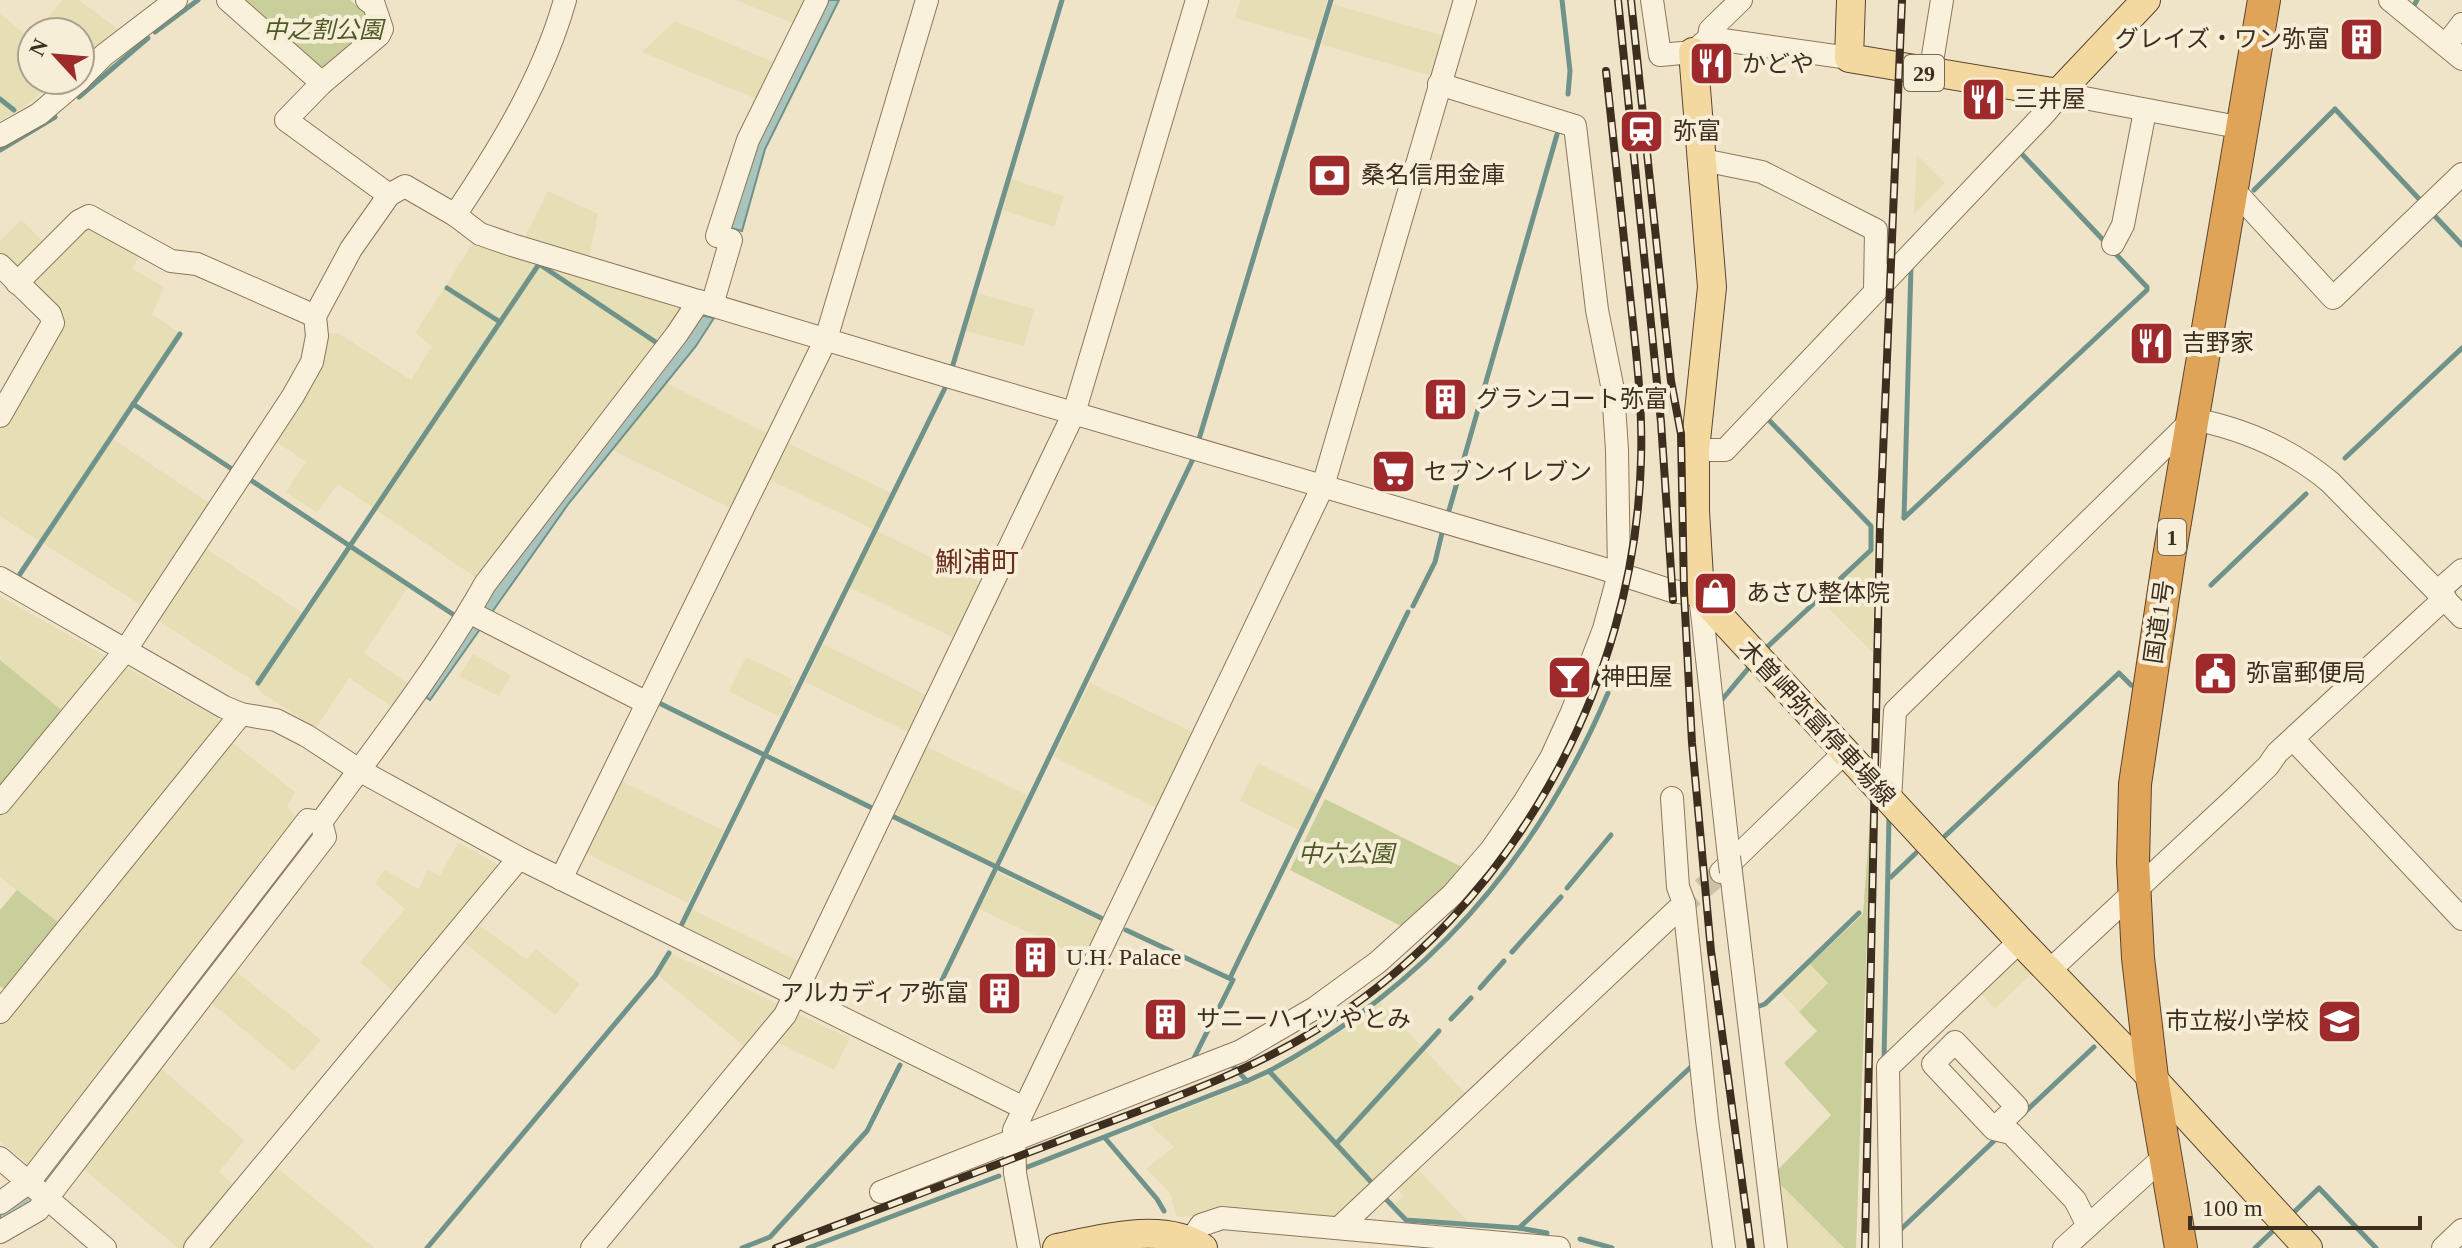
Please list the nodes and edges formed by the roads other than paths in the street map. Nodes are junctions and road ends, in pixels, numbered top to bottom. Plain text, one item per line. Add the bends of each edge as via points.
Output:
1 (176, 0) edge
2 (228, 0) edge
3 (565, 0) edge
4 (817, 0) edge
5 (927, 0) edge
6 (1197, 0) edge
7 (1465, 0) edge
8 (1652, 0) edge
9 (1741, 0) edge
10 (1851, 0) edge
11 (1942, 0) edge
12 (2146, 0) edge
13 (2264, 0) edge
14 (2390, 0) edge
15 (370, 1) edge
16 (2462, 24) edge
17 (1701, 45) junction
18 (2454, 52) edge
19 (1849, 58) junction
20 (96, 63) edge
21 (1930, 74) junction
22 (322, 83) junction
23 (1439, 84) junction
24 (2058, 93) junction
25 (61, 96) edge
26 (2145, 111) junction
27 (2243, 128) junction
28 (0, 136) edge
29 (1703, 160) junction
30 (2462, 174) edge
31 (2232, 188) junction
32 (389, 195) junction
33 (455, 215) junction
34 (2113, 244) dead end
35 (0, 265) edge
36 (17, 283) junction
37 (1875, 291) junction
38 (706, 303) junction
39 (315, 316) junction
40 (826, 339) junction
41 (1074, 413) junction
42 (0, 416) edge
43 (2193, 419) junction
44 (1695, 450) junction
45 (1323, 486) junction
46 (2462, 570) edge
47 (1619, 574) junction
48 (0, 578) edge
49 (1700, 595) junction
50 (2441, 595) junction
51 (476, 616) junction
52 (2462, 617) edge
53 (125, 651) junction
54 (647, 703) junction
55 (241, 714) junction
56 (2293, 739) junction
57 (1844, 753) junction
58 (359, 770) junction
59 (1672, 798) dead end
60 (1890, 800) junction
61 (0, 803) edge
62 (519, 858) junction
63 (1727, 870) junction
64 (561, 879) junction
65 (2134, 890) junction
66 (1677, 910) tunnel mouth
67 (2462, 919) edge
68 (2020, 941) junction
69 (2049, 971) junction
70 (794, 994) junction
71 (0, 1012) edge
72 (2152, 1078) junction
73 (1024, 1108) junction
74 (1994, 1129) dead end
75 (1013, 1141) junction
76 (2165, 1156) junction
77 (0, 1158) edge
78 (38, 1190) junction
79 (881, 1192) dead end
80 (0, 1203) edge
81 (2088, 1226) junction
82 (1339, 1228) junction
83 (2462, 1230) edge
84 (0, 1232) edge
85 (1197, 1244) edge
86 (10, 1248) edge
87 (105, 1248) edge
88 (195, 1248) edge
89 (592, 1248) edge
90 (1029, 1248) edge
91 (1057, 1248) edge
92 (1559, 1248) edge
93 (1724, 1248) edge
94 (1776, 1248) edge
95 (1891, 1248) edge
96 (2064, 1248) edge
97 (2181, 1248) edge
98 (2308, 1248) edge
99 (2443, 1248) edge

1 - 20 street
2 - 22 street
3 - 33 street via 537,77 496,154
4 - 38 street via 748,140 717,236 731,240
5 - 40 street
6 - 41 street
7 - 23 street
8 - 17 street via 1660,55
9 - 17 street
10 - 19 main road
11 - 21 street
12 - 24 main road
13 - 27 highway, 国道1号 / 1
14 - 18 street
15 - 22 street via 382,29 379,35
16 - 18 street
17 - 19 street
17 - 29 main road
19 - 21 main road, 29
21 - 24 main road, 29
22 - 32 street via 286,120
23 - 45 street
23 - 47 street via 1575,126 1597,310 1613,390
24 - 26 street
24 - 37 street via 2046,112
25 - 28 street
26 - 27 street
26 - 34 street via 2123,225
27 - 31 highway, 国道1号 / 1
29 - 37 street via 1762,172 1876,230
29 - 44 main road via 1712,287
30 - 31 street via 2333,298
31 - 43 highway, 国道1号 / 1
32 - 33 street via 405,186
32 - 39 street via 351,249
33 - 38 street via 480,234
35 - 36 street
36 - 39 street via 89,216 171,261 197,264
36 - 42 street via 53,323
37 - 44 street via 1725,450
38 - 40 street
38 - 51 street via 485,584
39 - 53 street via 312,362 293,396
40 - 41 street
40 - 54 street
41 - 45 street
41 - 70 street
43 - 50 street via 2248,433 2307,463
43 - 60 street via 1895,711
43 - 65 highway, 国道1号 / 1 via 2135,784
44 - 49 main road
45 - 47 street
45 - 73 street
46 - 50 street
47 - 49 street
47 - 75 street via 1604,629 1551,758 1491,850 1419,927 1315,1008 1241,1051
48 - 53 street
49 - 57 main road, 木曽岬弥富停車場線
49 - 63 street
50 - 52 street
50 - 56 street
51 - 54 street
51 - 58 street
53 - 55 street
53 - 61 street
54 - 64 street
55 - 58 street via 276,720
55 - 71 street
56 - 65 street
56 - 67 street
57 - 60 main road, 木曽岬弥富停車場線
57 - 63 street
58 - 62 street
58 - 78 street via 321,822 308,820
59 - 93 street via 1678,887
60 - 68 main road, 木曽岬弥富停車場線
62 - 64 street
62 - 88 street
63 - 94 street
64 - 70 street
65 - 69 street
65 - 72 highway, 国道1号 / 1
66 - 82 street
68 - 69 main road, 木曽岬弥富停車場線
68 - 95 street via 1888,1067
69 - 72 main road, 木曽岬弥富停車場線
70 - 73 street
70 - 89 street via 785,1015
72 - 76 highway, 国道1号 / 1
72 - 98 main road, 木曽岬弥富停車場線
73 - 75 street
74 - 81 street via 2011,1133 2075,1200
75 - 79 street
75 - 90 street
76 - 81 street
76 - 97 highway, 国道1号 / 1
77 - 78 street
78 - 80 street
78 - 84 street via 38,1210
78 - 87 street
81 - 96 street
82 - 85 street via 1222,1218 1201,1225
82 - 92 street
83 - 99 street
84 - 86 street
85 - 91 main road via 1170,1235 1115,1236

